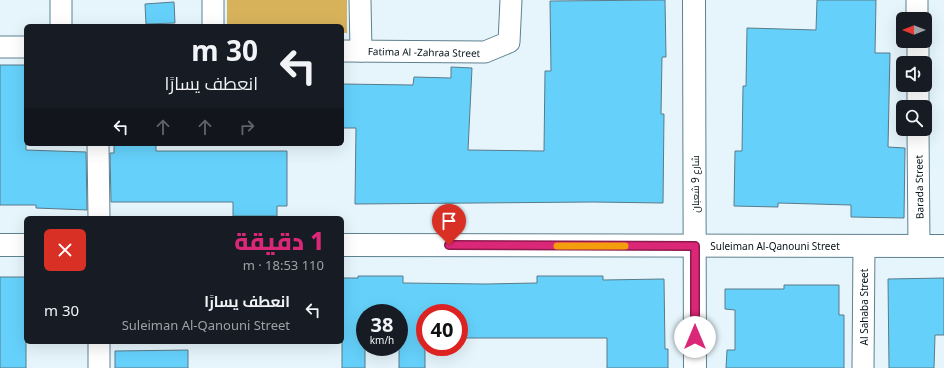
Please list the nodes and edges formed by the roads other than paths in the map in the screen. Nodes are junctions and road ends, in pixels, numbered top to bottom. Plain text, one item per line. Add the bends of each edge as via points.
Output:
1 (61, 0) edge
2 (213, 0) edge
3 (360, 0) edge
4 (511, 0) edge
5 (694, 0) edge
6 (917, 0) edge
7 (917, 12) edge
8 (61, 24) edge
9 (214, 24) edge
10 (0, 47) edge
11 (24, 47) edge
12 (351, 51) edge
13 (918, 136) edge
14 (98, 146) edge
15 (99, 216) edge
16 (0, 245) edge
17 (24, 245) edge
18 (344, 245) edge
19 (695, 246) junction
20 (864, 246) junction
21 (919, 246) junction
22 (944, 246) edge
23 (99, 344) edge
24 (99, 368) edge
25 (695, 368) edge
26 (863, 368) edge

1 - 8 street
2 - 9 street
3 - 12 street
4 - 12 street, Fatima Al -Zahraa Street via 509,42 485,52
5 - 19 street, شارع 9 شعبان
6 - 7 street
10 - 11 street
13 - 21 street, Barada Street
14 - 15 street
16 - 17 street
18 - 19 street, Suleiman Al-Qanouni Street
19 - 20 street, Suleiman Al-Qanouni Street
19 - 25 street, شارع 9 شعبان
20 - 21 street, Suleiman Al-Qanouni Street
20 - 26 street, Al Sahaba Street
21 - 22 street, Suleiman Al-Qanouni Street
23 - 24 street

